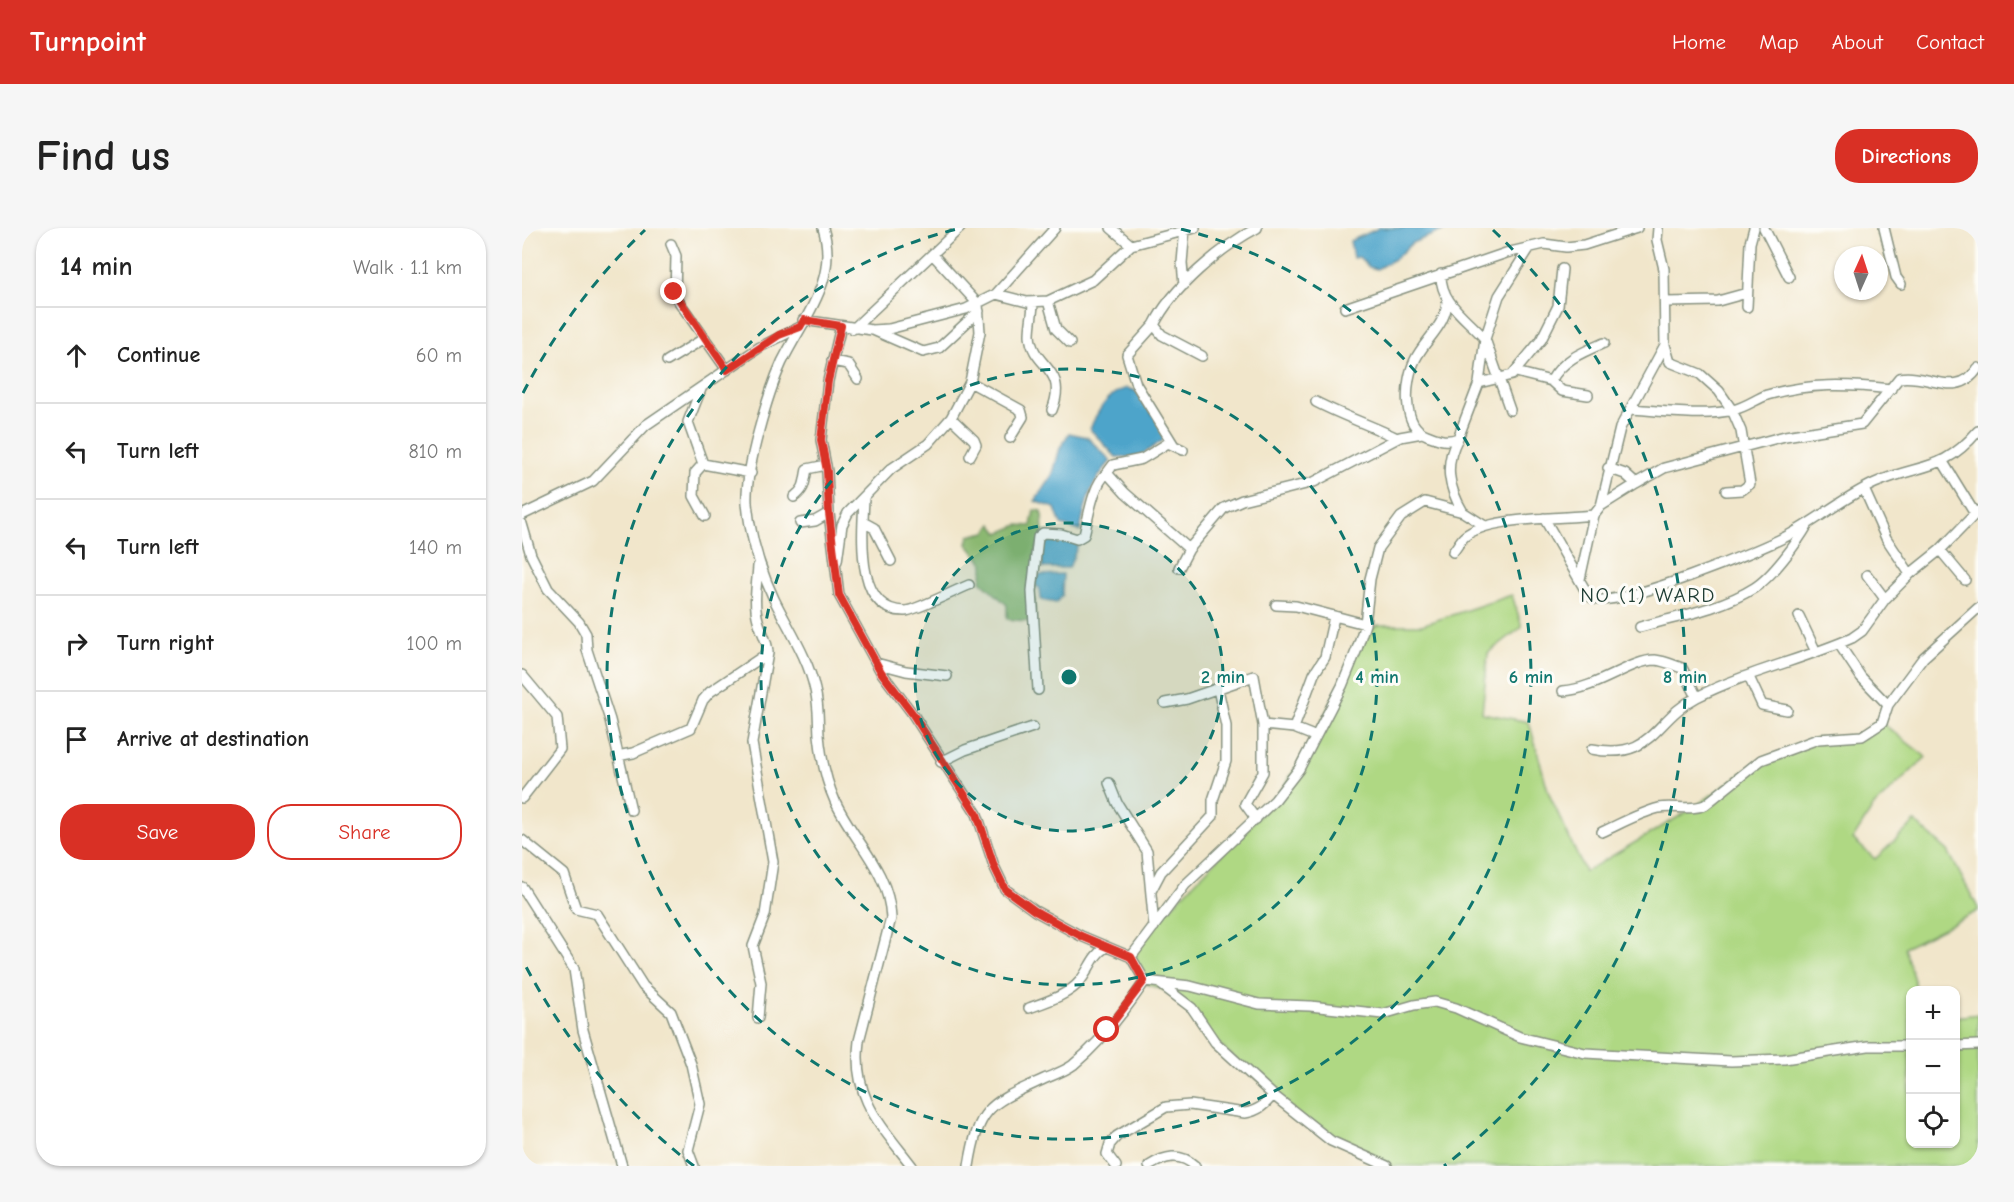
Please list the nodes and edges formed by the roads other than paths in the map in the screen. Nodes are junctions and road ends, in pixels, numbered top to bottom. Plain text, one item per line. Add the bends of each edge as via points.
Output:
1 (823, 228) edge
2 (960, 228) edge
3 (1055, 228) edge
4 (1111, 228) edge
5 (1257, 228) edge
6 (1637, 228) edge
7 (1658, 228) edge
8 (1754, 228) edge
9 (1764, 228) edge
10 (1884, 228) edge
11 (1189, 229) edge
12 (671, 244) dead end
13 (1131, 245) junction
14 (1530, 247) junction
15 (934, 256) junction
16 (1562, 269) dead end
17 (1441, 274) junction
18 (1789, 277) dead end
19 (1901, 284) dead end
20 (1184, 285) junction
21 (1747, 293) junction
22 (996, 294) junction
23 (1447, 300) junction
24 (1048, 301) junction
25 (1033, 302) junction
26 (1666, 302) junction
27 (979, 307) junction
28 (1747, 307) dead end
29 (1345, 308) dead end
30 (802, 324) junction
31 (1154, 325) junction
32 (841, 326) junction
33 (855, 328) junction
34 (872, 330) junction
35 (705, 338) junction
36 (839, 338) junction
37 (1485, 339) junction
38 (1070, 343) dead end
39 (1604, 343) dead end
40 (1665, 345) junction
41 (1202, 356) dead end
42 (832, 361) junction
43 (667, 362) dead end
44 (1978, 368) edge
45 (727, 370) junction
46 (1516, 372) junction
47 (1498, 378) junction
48 (858, 379) dead end
49 (1551, 381) junction
50 (970, 382) junction
51 (1479, 383) junction
52 (702, 387) junction
53 (1891, 389) junction
54 (1587, 395) dead end
55 (1316, 402) dead end
56 (1632, 409) junction
57 (1052, 410) dead end
58 (1510, 410) dead end
59 (1732, 411) junction
60 (951, 418) junction
61 (1978, 430) edge
62 (1422, 433) junction
63 (1010, 438) dead end
64 (1398, 438) junction
65 (1458, 438) junction
66 (1173, 444) junction
67 (1743, 449) junction
68 (1183, 450) dead end
69 (970, 456) dead end
70 (1943, 462) junction
71 (703, 464) junction
72 (826, 465) junction
73 (1608, 468) junction
74 (751, 473) junction
75 (1107, 473) junction
76 (1636, 484) junction
77 (1864, 489) junction
78 (1726, 491) dead end
79 (794, 497) dead end
80 (864, 498) junction
81 (1601, 506) junction
82 (1463, 512) junction
83 (829, 513) junction
84 (1977, 513) edge
85 (522, 514) edge
86 (1594, 515) junction
87 (705, 516) dead end
88 (1544, 518) junction
89 (863, 522) junction
90 (1809, 522) junction
91 (800, 523) dead end
92 (522, 524) edge
93 (1485, 526) junction
94 (1189, 549) junction
95 (1940, 550) junction
96 (1453, 552) dead end
97 (891, 561) dead end
98 (758, 564) junction
99 (1179, 568) dead end
100 (836, 572) junction
101 (1910, 574) junction
102 (1867, 575) dead end
103 (1580, 579) junction
104 (1965, 580) dead end
105 (969, 585) dead end
106 (1885, 599) junction
107 (1276, 605) dead end
108 (1978, 608) edge
109 (1799, 616) dead end
110 (1334, 617) junction
111 (1365, 624) junction
112 (1640, 627) dead end
113 (1839, 644) junction
114 (1816, 652) junction
115 (768, 653) junction
116 (876, 663) junction
117 (522, 675) edge
118 (947, 676) dead end
119 (1749, 677) junction
120 (1218, 689) junction
121 (1038, 690) dead end
122 (1563, 691) dead end
123 (1697, 697) junction
124 (1165, 703) dead end
125 (1888, 705) junction
126 (1787, 710) dead end
127 (1263, 725) junction
128 (1032, 727) dead end
129 (1294, 728) junction
130 (1314, 736) junction
131 (1592, 749) dead end
132 (617, 756) junction
133 (941, 762) junction
134 (1109, 783) dead end
135 (522, 798) edge
136 (631, 810) dead end
137 (1256, 819) junction
138 (1602, 832) dead end
139 (522, 840) edge
140 (522, 886) edge
141 (1151, 891) junction
142 (1154, 927) junction
143 (1106, 947) junction
144 (1131, 957) junction
145 (1144, 981) junction
146 (1157, 982) junction
147 (1029, 1008) dead end
148 (758, 1018) dead end
149 (1906, 1046) edge
150 (1960, 1046) edge
151 (1978, 1046) edge
152 (1274, 1095) junction
153 (622, 1166) edge
154 (694, 1166) edge
155 (912, 1166) edge
156 (969, 1166) edge
157 (1116, 1166) edge
158 (1149, 1166) edge
159 (1195, 1166) edge
160 (1387, 1166) edge

1 - 30 street via 829,257 827,271
2 - 15 street
3 - 22 street
4 - 13 street
5 - 20 street
6 - 14 street via 1584,245
7 - 26 street
8 - 21 street
9 - 18 street
10 - 19 street
11 - 13 street
11 - 20 street via 1182,263
12 - 35 street via 676,256 675,296
13 - 24 street via 1094,280
14 - 17 street
14 - 37 street via 1498,296
15 - 27 street
15 - 33 street
16 - 46 street via 1558,306 1541,340
17 - 23 street
17 - 29 street
20 - 31 street via 1163,307
21 - 26 street via 1719,301
21 - 28 street
22 - 25 street
22 - 27 street
23 - 37 street
23 - 62 street via 1447,313 1415,361 1412,373 1408,415
24 - 25 street
24 - 38 street via 1056,329
25 - 57 street via 1030,334 1058,389
26 - 40 street
27 - 34 street
27 - 34 street via 939,348 923,352
27 - 50 street via 980,332
30 - 32 street
30 - 45 street
30 - 74 street via 768,399
31 - 41 street via 1162,335
31 - 66 street via 1131,347 1128,364
32 - 33 street
32 - 36 street
33 - 34 street
33 - 36 street
35 - 43 street
35 - 45 street
36 - 42 street
37 - 47 street
37 - 51 street
39 - 49 street via 1568,360
40 - 56 street
40 - 59 street via 1670,362 1700,374 1719,391
42 - 48 street via 848,364
42 - 72 street via 821,440
44 - 53 street via 1967,382 1956,385 1909,376 1899,378
45 - 52 street
46 - 47 street
46 - 49 street
47 - 51 street
47 - 58 street
49 - 54 street via 1562,391
50 - 60 street
50 - 63 street via 1021,410 1023,417
51 - 65 street
52 - 71 street via 687,422
52 - 85 street via 646,425 592,481
53 - 59 street via 1833,384 1807,387 1765,396
53 - 67 street via 1862,424 1785,436
55 - 64 street via 1349,420
56 - 59 street
56 - 73 street via 1620,428
59 - 67 street via 1741,431
60 - 69 street via 974,440 976,445
60 - 80 street via 928,444 891,469
61 - 70 street via 1966,446
62 - 64 street
62 - 65 street via 1444,441
64 - 94 street via 1314,482 1224,508
65 - 82 street via 1448,460 1449,475
66 - 68 street
66 - 75 street via 1168,443 1142,459 1113,465
67 - 76 street via 1664,468
67 - 78 street via 1750,484 1742,490
70 - 77 street
70 - 84 street
71 - 74 street
71 - 87 street via 695,472 694,496
72 - 79 street via 807,470 806,484
72 - 83 street
73 - 76 street via 1625,474
73 - 81 street
74 - 98 street via 747,503
75 - 94 street
75 - 121 street via 1097,488 1084,535 1077,539 1043,533 1038,537 1032,591
76 - 81 street
77 - 90 street
77 - 101 street via 1886,538
80 - 89 street
80 - 100 street via 844,519
81 - 86 street
82 - 93 street
82 - 111 street via 1425,502 1401,517 1378,548
83 - 91 street
83 - 100 street
84 - 95 street
86 - 88 street
86 - 103 street
88 - 93 street
88 - 103 street
89 - 97 street via 874,528
89 - 105 street via 867,579 878,598 889,606 907,611
90 - 103 street via 1741,559 1620,597 1596,600 1588,595
90 - 112 street via 1799,539 1755,588 1701,610
92 - 132 street via 531,555 548,589 586,634
93 - 96 street via 1464,537
94 - 99 street
95 - 101 street
95 - 104 street
98 - 115 street via 758,620
98 - 155 street via 815,688 825,770 835,801 874,860 890,898 891,918 857,1060 865,1102
100 - 116 street via 839,595
101 - 106 street
102 - 106 street
106 - 113 street via 1862,631
107 - 110 street via 1296,606
108 - 125 street via 1923,658
109 - 114 street
110 - 111 street
110 - 129 street via 1325,657 1314,674
111 - 130 street via 1342,686
113 - 114 street
113 - 125 street via 1861,677
114 - 119 street
115 - 132 street via 710,692 691,728
115 - 148 street via 752,743 773,862 765,915 753,946 761,983
116 - 118 street
116 - 133 street
117 - 135 street via 557,717 561,749
119 - 123 street
119 - 126 street via 1762,705
120 - 124 street
120 - 127 street via 1251,676 1256,678
120 - 141 street via 1226,726 1226,761 1213,800 1213,816 1161,872
122 - 123 street via 1597,684 1652,660 1682,668
123 - 131 street via 1637,747 1623,752
125 - 138 street via 1882,723 1862,736 1818,739 1761,759 1705,805 1659,808
127 - 129 street
127 - 137 street via 1263,772 1245,804
128 - 133 street
129 - 130 street
130 - 137 street via 1299,769
132 - 136 street
133 - 143 street via 977,814 1005,889 1035,911
134 - 141 street via 1147,851
137 - 142 street via 1185,885
139 - 154 street via 564,874 576,909 597,914 643,986 671,1012 700,1104 688,1150
140 - 153 street via 574,969 584,1030
141 - 142 street
142 - 144 street
143 - 144 street
143 - 147 street via 1095,955 1072,988
144 - 145 street
145 - 146 street
145 - 156 street via 1098,1041 1071,1066 994,1103 984,1113
146 - 149 street via 1190,986 1259,1004 1383,1014 1435,1002 1520,1037 1585,1053 1731,1061 1784,1059 1868,1046
146 - 152 street via 1192,1008 1215,1042
150 - 151 street
152 - 157 street via 1253,1112 1190,1105 1166,1107 1110,1144 1107,1154
152 - 160 street via 1331,1141
158 - 159 street via 1173,1156

